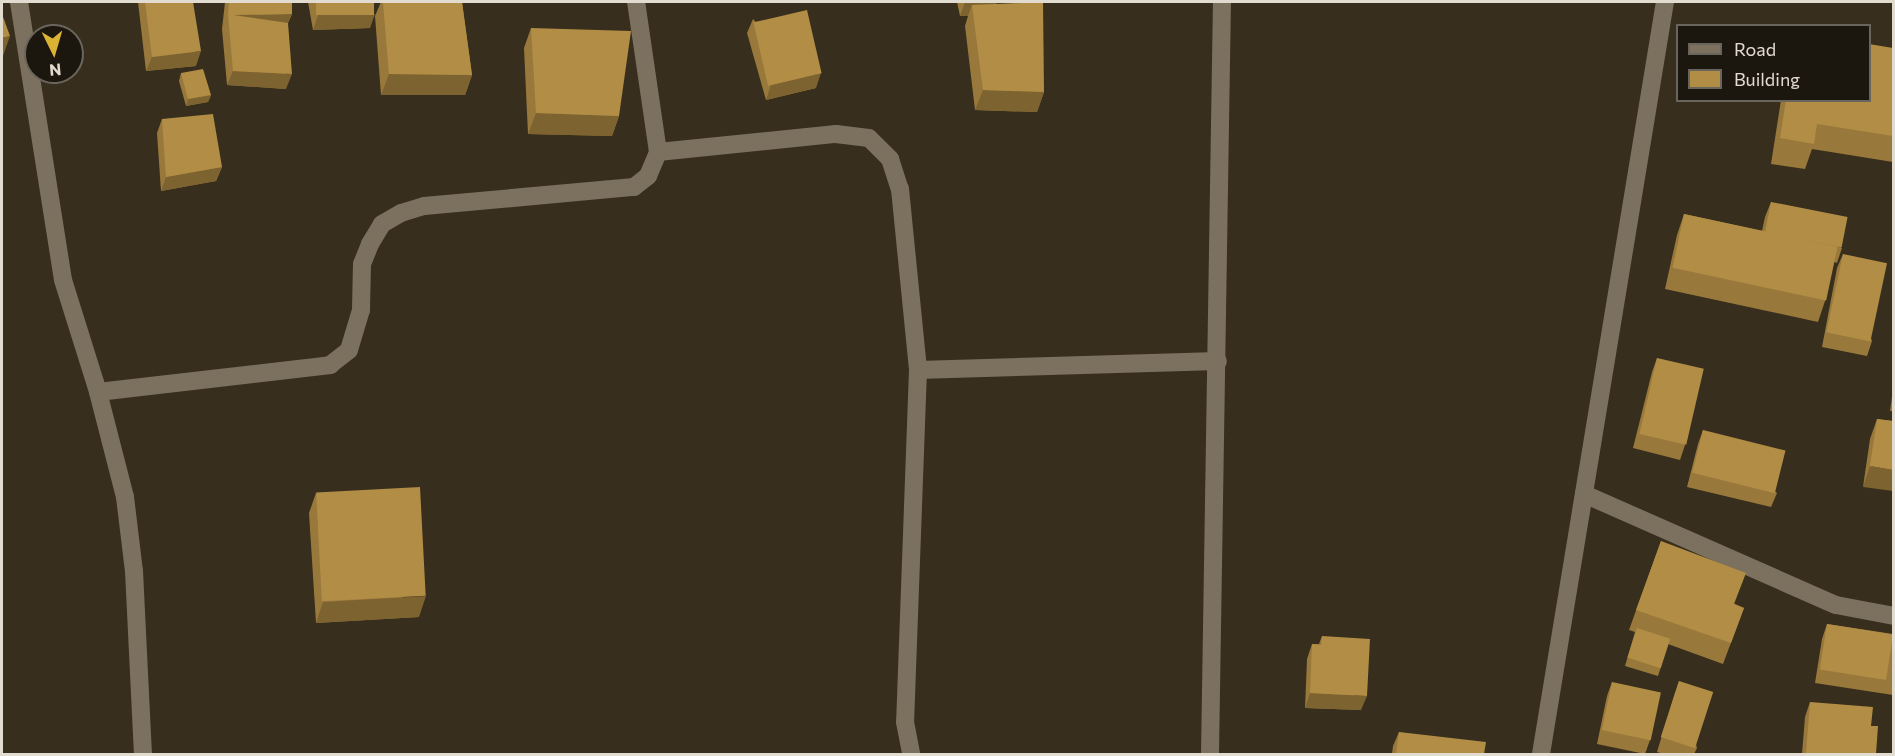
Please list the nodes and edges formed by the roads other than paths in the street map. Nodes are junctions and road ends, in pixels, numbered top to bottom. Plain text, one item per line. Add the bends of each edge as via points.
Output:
1 (19, 2) edge
2 (636, 2) edge
3 (1222, 2) edge
4 (1665, 2) edge
5 (658, 152) junction
6 (1218, 361) junction
7 (918, 370) junction
8 (98, 392) junction
9 (1584, 494) junction
10 (1893, 616) edge
11 (143, 754) edge
12 (910, 754) edge
13 (1210, 754) edge
14 (1541, 754) edge

1 - 8 street via 63,280
2 - 5 street
3 - 6 street
4 - 9 street
5 - 7 street via 836,134 869,138 890,159 900,189
5 - 8 street via 648,176 634,187 424,206 382,224 363,264 361,310 349,350 330,365
6 - 7 street
6 - 13 street
7 - 12 street via 905,722
8 - 11 street via 125,497 134,571
9 - 10 street via 1836,605
9 - 14 street

